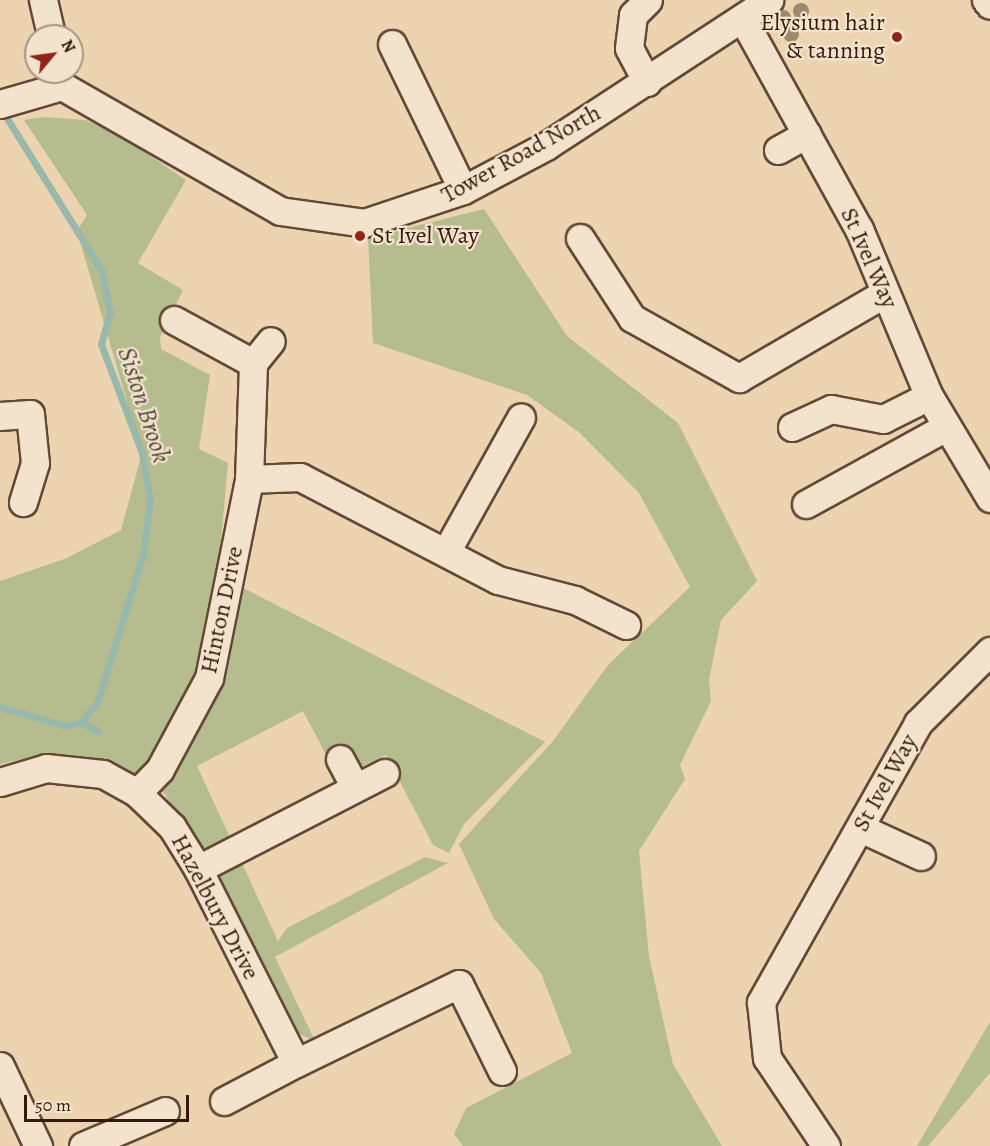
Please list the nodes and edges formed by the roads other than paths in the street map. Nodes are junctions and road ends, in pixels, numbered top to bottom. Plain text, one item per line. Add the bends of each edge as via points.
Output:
1 (43, 0) edge
2 (648, 0) edge
3 (770, 0) edge
4 (986, 0) edge
5 (990, 5) edge
6 (744, 21) junction
7 (48, 24) edge
8 (392, 44) dead end
9 (647, 82) junction
10 (49, 84) edge
11 (69, 84) edge
12 (10, 101) edge
13 (807, 134) junction
14 (778, 150) dead end
15 (463, 190) junction
16 (580, 238) dead end
17 (885, 293) junction
18 (174, 320) dead end
19 (271, 341) dead end
20 (253, 363) junction
21 (928, 396) junction
22 (0, 416) edge
23 (521, 417) dead end
24 (792, 427) dead end
25 (946, 427) junction
26 (249, 478) junction
27 (990, 498) edge
28 (23, 502) dead end
29 (806, 504) dead end
30 (446, 552) junction
31 (626, 625) dead end
32 (990, 651) edge
33 (340, 759) dead end
34 (385, 773) dead end
35 (0, 782) edge
36 (355, 787) junction
37 (137, 793) junction
38 (860, 828) junction
39 (921, 856) dead end
40 (198, 868) junction
41 (296, 1063) junction
42 (0, 1066) edge
43 (502, 1071) dead end
44 (224, 1101) dead end
45 (165, 1111) dead end
46 (38, 1146) edge
47 (83, 1146) edge
48 (826, 1146) edge

1 - 7 street
2 - 9 street via 633,15 629,48
3 - 6 street, Tower Road North
4 - 5 street
6 - 9 street, Tower Road North
6 - 13 street, St Ivel Way
8 - 15 street
9 - 15 street, Tower Road North
10 - 12 street
11 - 15 street, Tower Road North via 255,200 307,219 364,223
13 - 14 street
13 - 17 street, St Ivel Way via 859,229
16 - 17 street via 632,318 739,378
17 - 21 street, St Ivel Way
18 - 20 street
19 - 20 street
20 - 26 street, Hinton Drive
21 - 24 street via 883,419 831,409
21 - 25 street, St Ivel Way
22 - 28 street via 30,414 35,463
23 - 30 street
25 - 27 street, St Ivel Way
25 - 29 street
26 - 30 street via 300,477
26 - 37 street, Hinton Drive via 209,678 160,769
30 - 31 street via 498,580 575,600
32 - 38 street, St Ivel Way via 918,723
33 - 36 street
34 - 36 street
35 - 37 street, Hazelbury Drive via 46,768 103,774
36 - 40 street
37 - 40 street, Hazelbury Drive via 172,827
38 - 39 street
38 - 48 street, St Ivel Way via 761,1002 761,1038 766,1058
40 - 41 street, Hazelbury Drive
41 - 43 street via 459,984
41 - 44 street
42 - 46 street
45 - 47 street

